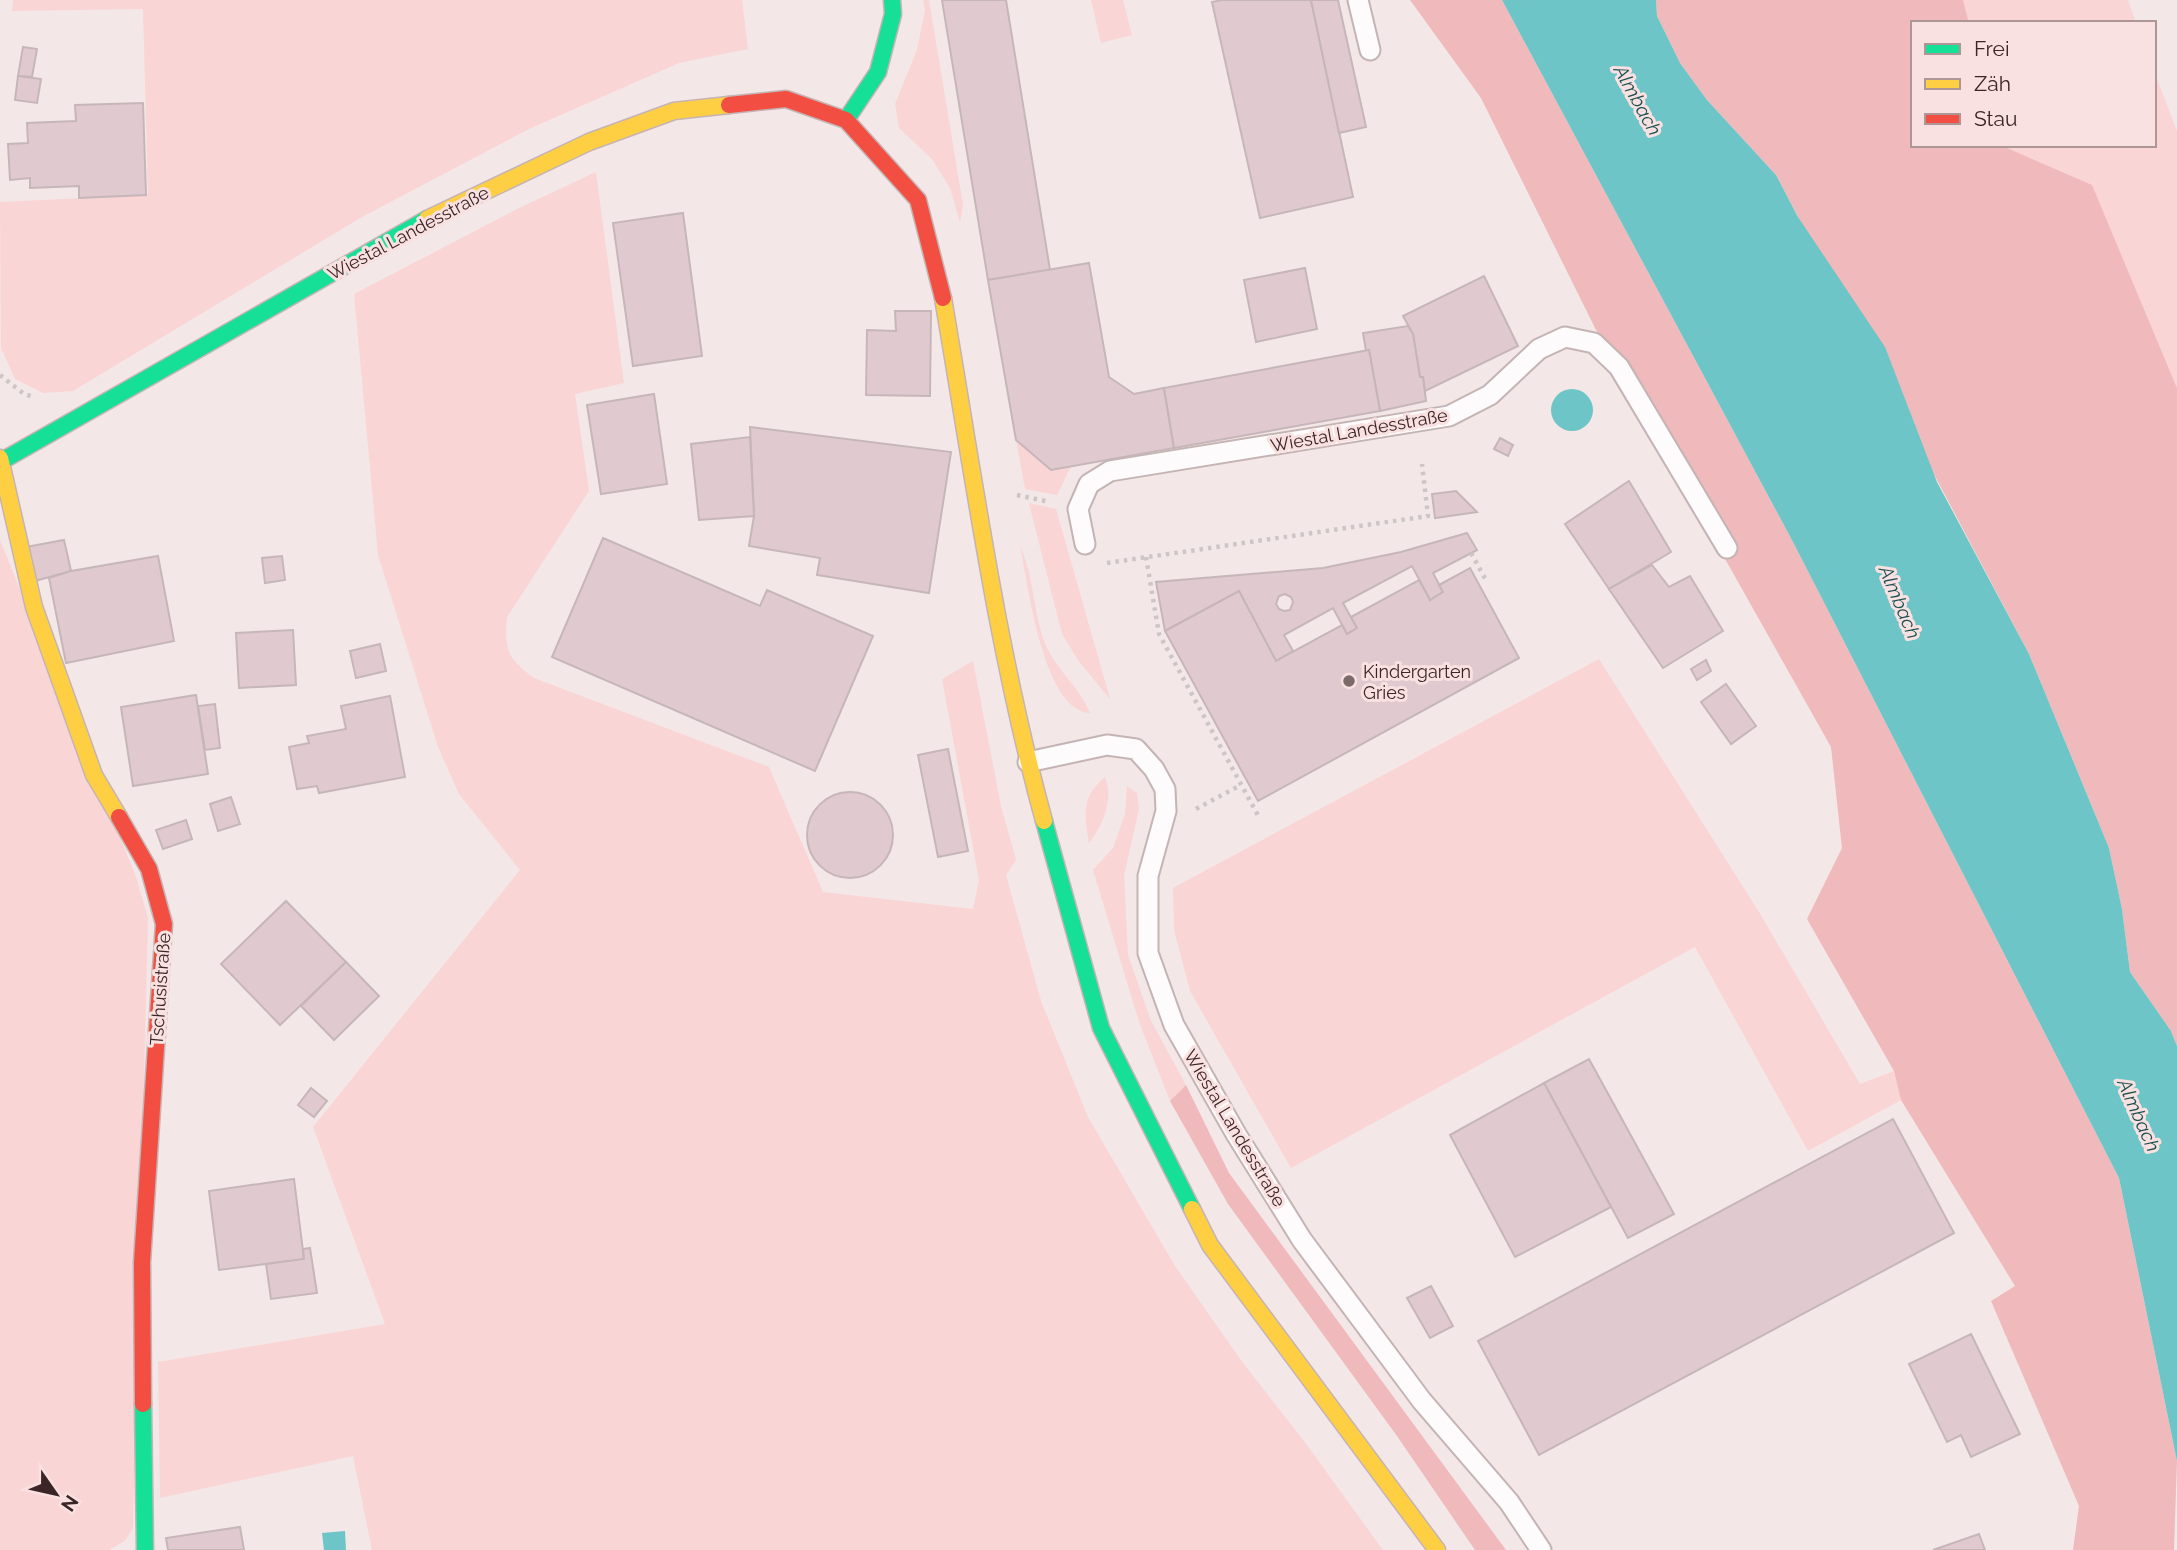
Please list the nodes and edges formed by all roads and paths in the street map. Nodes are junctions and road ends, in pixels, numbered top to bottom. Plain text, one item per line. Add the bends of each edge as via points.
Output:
1 (892, 0) edge
2 (1358, 0) edge
3 (1370, 50) dead end
4 (846, 120) junction
5 (0, 461) edge
6 (1422, 464) dead end
7 (1085, 544) dead end
8 (1727, 548) dead end
9 (1471, 553) dead end
10 (1146, 557) junction
11 (1106, 563) dead end
12 (1487, 582) dead end
13 (1028, 762) junction
14 (1241, 785) junction
15 (1166, 811) junction
16 (1260, 819) dead end
17 (145, 1550) edge
18 (1437, 1550) edge
19 (1541, 1550) edge

1 - 4 main road via 878,72
2 - 3 lane
4 - 5 main road, Wiestal Landesstraße via 786,99 674,111 589,142 409,228
4 - 13 main road, Wiestal Landesstraße via 918,200 943,296 1005,666
5 - 17 main road, Tschusistraße via 38,620 94,775 149,869 164,924 142,1262
6 - 10 path via 1428,516
7 - 8 lane, Wiestal Landesstraße via 1078,509 1089,484 1110,471 1450,416 1490,395 1539,349 1565,337 1594,343 1619,367
9 - 12 path
10 - 11 path
10 - 14 path via 1159,634
13 - 15 lane, Wiestal Landesstraße via 1107,745 1136,748 1161,779
13 - 18 main road, Wiestal Landesstraße via 1101,1028 1210,1245
14 - 15 path via 1199,809
14 - 16 path
15 - 19 lane, Wiestal Landesstraße via 1148,876 1148,953 1174,1025 1302,1240 1422,1402 1509,1502

